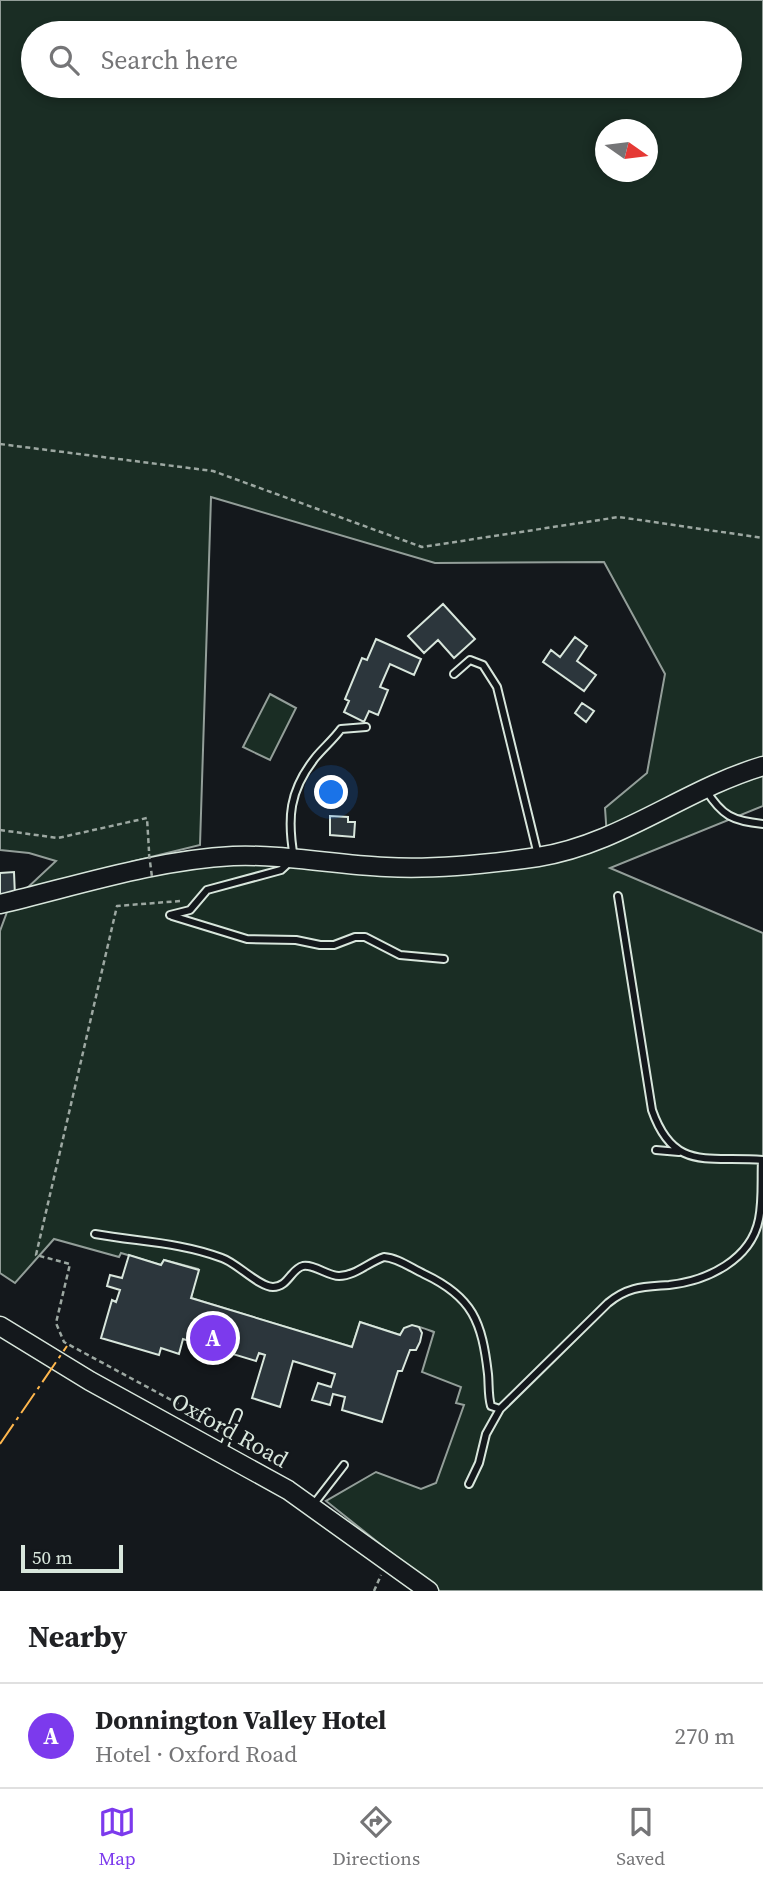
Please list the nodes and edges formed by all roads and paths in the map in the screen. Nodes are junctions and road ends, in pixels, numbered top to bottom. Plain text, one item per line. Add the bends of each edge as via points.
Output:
1 (0, 444) edge
2 (763, 538) edge
3 (454, 674) dead end
4 (366, 727) dead end
5 (763, 766) edge
6 (705, 788) junction
7 (763, 824) edge
8 (0, 830) edge
9 (539, 857) junction
10 (294, 858) junction
11 (152, 877) dead end
12 (618, 896) dead end
13 (200, 900) junction
14 (0, 904) edge
15 (444, 959) dead end
16 (656, 1150) dead end
17 (679, 1152) junction
18 (762, 1160) edge
19 (95, 1234) dead end
20 (0, 1326) edge
21 (500, 1409) junction
22 (238, 1413) dead end
23 (232, 1433) junction
24 (221, 1453) junction
25 (344, 1465) dead end
26 (469, 1484) dead end
27 (313, 1506) junction
28 (429, 1591) edge

1 - 2 path via 213,471 422,547 618,517
3 - 9 lane via 470,660 483,665 497,687
4 - 10 lane via 341,729 312,761 295,792 289,818
5 - 6 main road
6 - 7 lane via 726,815
6 - 9 main road via 611,836
8 - 11 path, bridge via 58,838 147,818
9 - 10 main road via 413,868
10 - 13 lane via 281,870 207,890
10 - 14 main road via 232,856 191,861
12 - 17 lane via 652,1110 663,1135
13 - 15 lane via 191,910 170,915 247,939 327,945 365,936 400,955
13 - 23 path via 117,906 36,1255 70,1264 57,1323 64,1342
16 - 17 lane
17 - 18 lane
18 - 21 lane via 759,1222 746,1248 699,1280 620,1293
19 - 21 lane via 204,1252 274,1287 306,1265 337,1276 384,1257 399,1261 443,1283 469,1307 481,1336 491,1406
20 - 24 main road, Oxford Road
21 - 26 lane
22 - 23 lane
23 - 24 lane
24 - 27 main road, Oxford Road
25 - 27 lane
27 - 28 main road, Oxford Road

